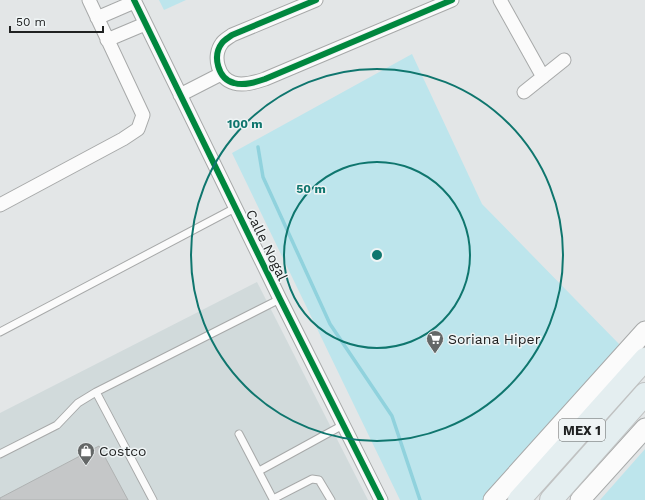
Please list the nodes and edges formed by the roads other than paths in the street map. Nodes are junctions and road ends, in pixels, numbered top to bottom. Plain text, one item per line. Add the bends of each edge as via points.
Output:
1 (88, 0) edge
2 (316, 0) edge
3 (452, 0) edge
4 (500, 0) edge
5 (134, 1) edge
6 (97, 18) junction
7 (145, 24) junction
8 (107, 40) junction
9 (564, 60) dead end
10 (221, 74) junction
11 (543, 77) junction
12 (524, 92) dead end
13 (180, 95) junction
14 (0, 205) edge
15 (235, 208) junction
16 (280, 299) junction
17 (645, 331) edge
18 (0, 332) edge
19 (645, 342) edge
20 (645, 359) edge
21 (96, 392) junction
22 (645, 394) edge
23 (343, 425) junction
24 (645, 428) edge
25 (239, 434) dead end
26 (574, 438) junction
27 (0, 454) edge
28 (259, 471) junction
29 (153, 500) edge
30 (331, 500) edge
31 (381, 500) edge
32 (493, 500) edge
33 (519, 500) edge
34 (551, 500) edge
35 (580, 500) edge

1 - 6 street
2 - 10 street via 232,35 222,43 218,51 217,62
3 - 10 street via 265,79 245,84 233,83
4 - 11 street
5 - 6 street
5 - 7 street, Calle Nogal
6 - 8 street
7 - 8 street
7 - 13 street, Calle Nogal
8 - 14 street via 143,115 138,129
9 - 11 street
10 - 13 street
11 - 12 street
13 - 15 street, Calle Nogal
15 - 16 street, Calle Nogal
15 - 18 lane
16 - 21 lane
16 - 23 street, Calle Nogal
17 - 32 main road
19 - 26 highway via 618,373
20 - 26 highway, MEX 1
21 - 27 lane via 78,403 57,425
21 - 29 lane
22 - 34 highway, MEX 1
23 - 28 lane
23 - 31 street, Calle Nogal
24 - 35 main road
25 - 28 lane
26 - 33 highway, MEX 1
28 - 30 lane via 273,499 312,479 319,480

